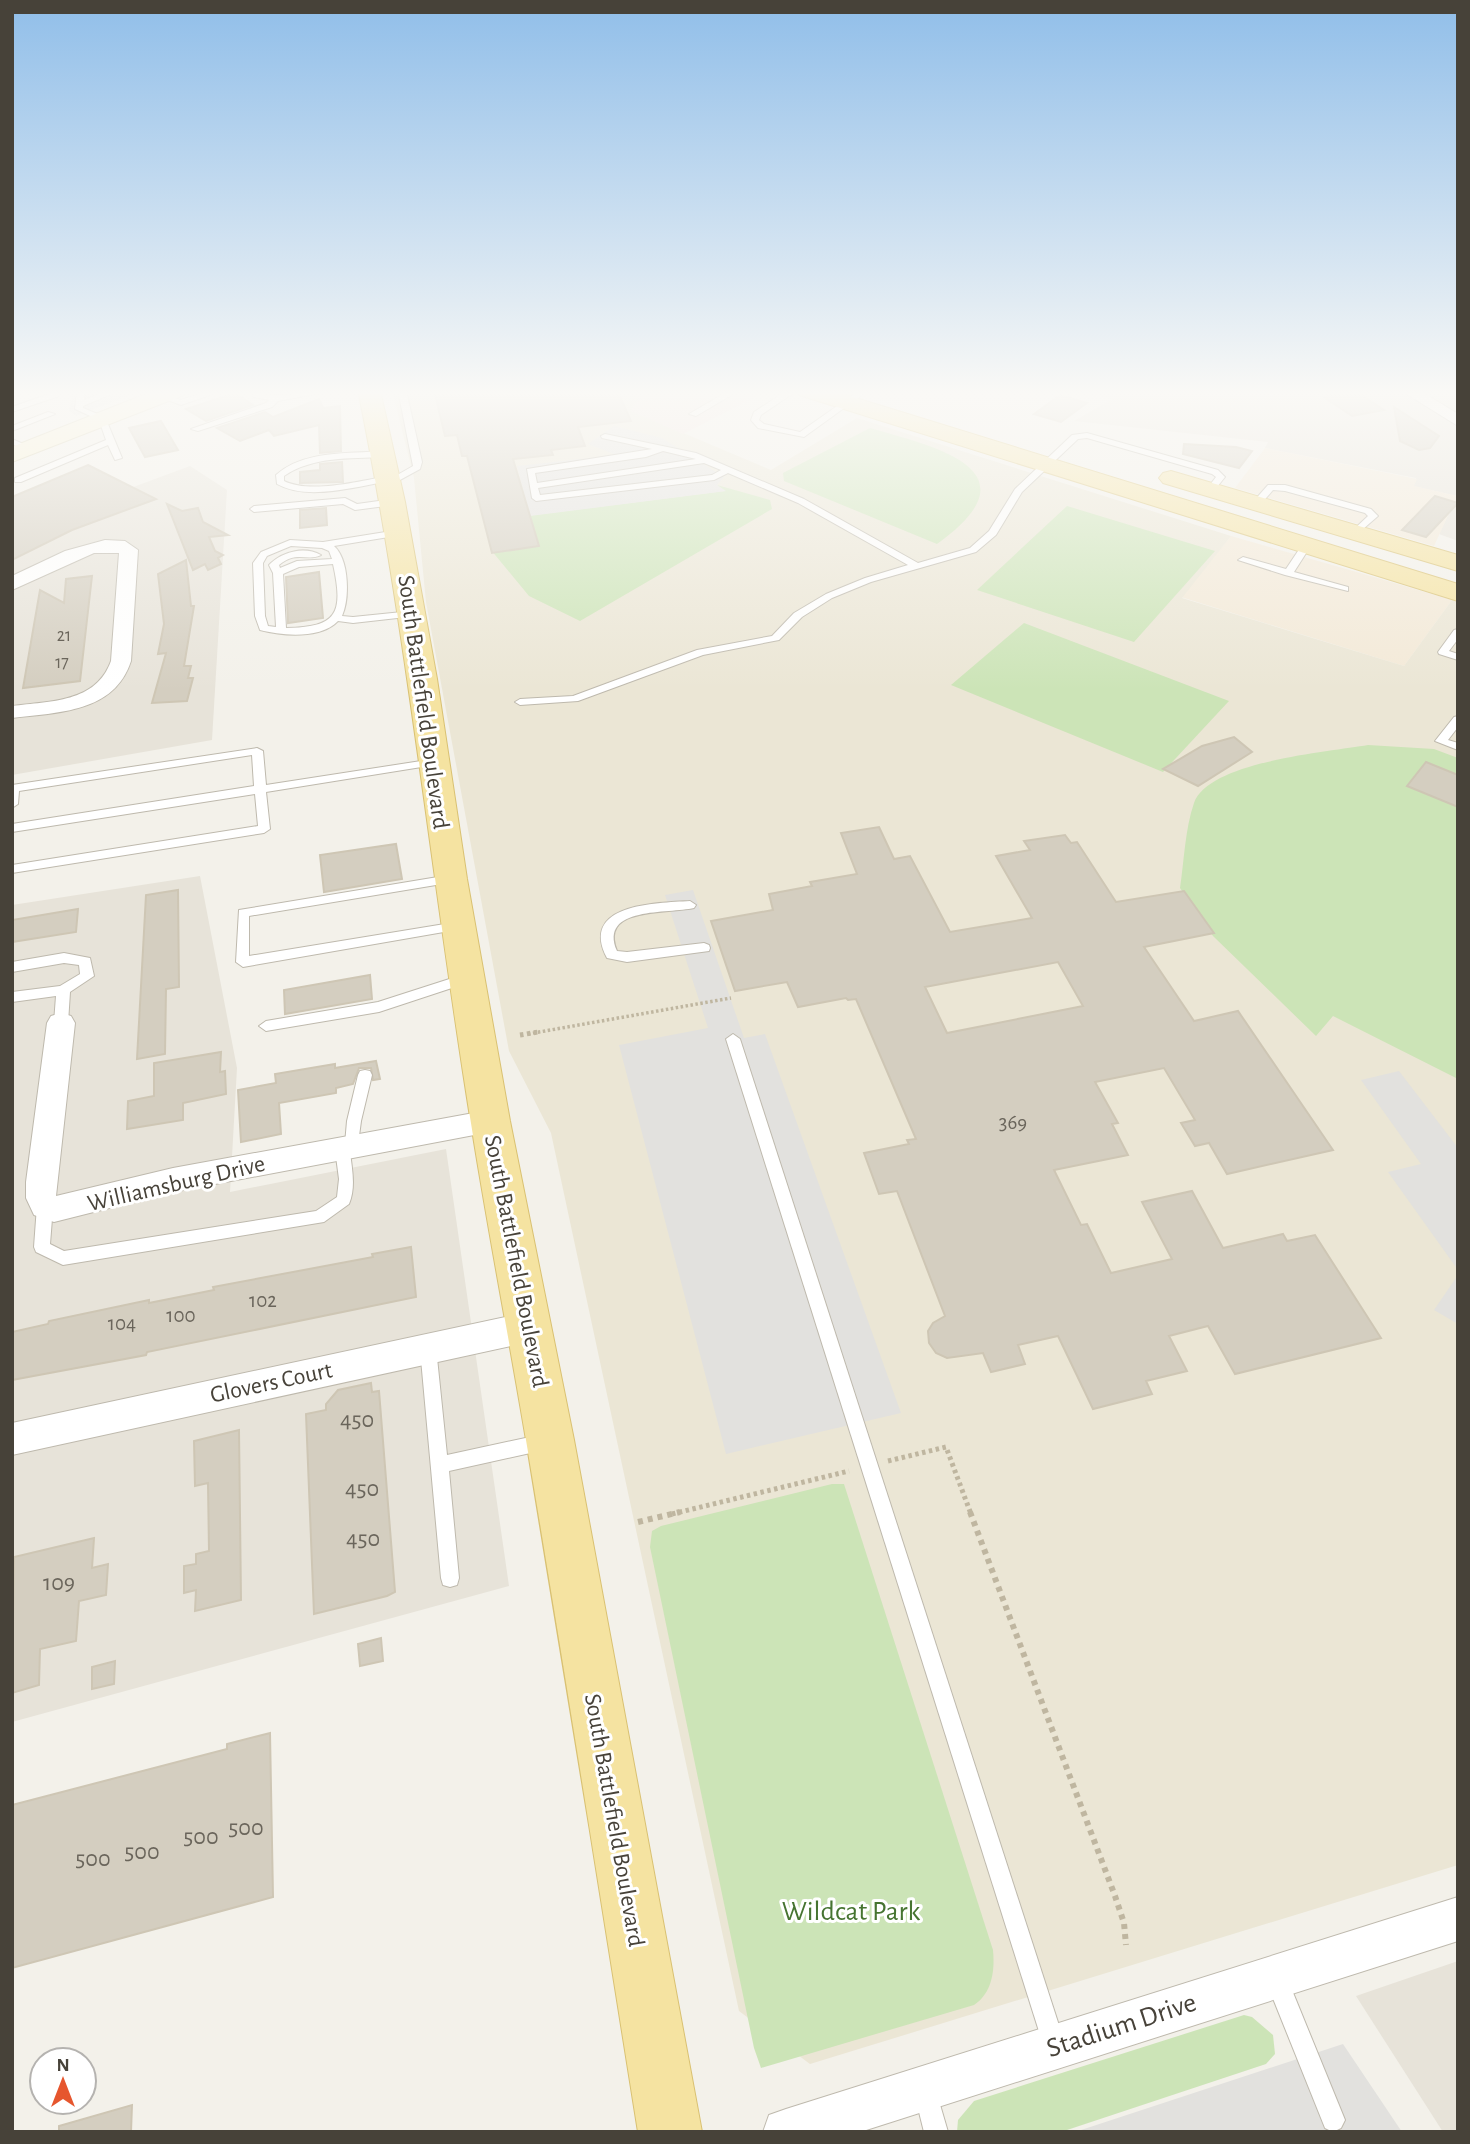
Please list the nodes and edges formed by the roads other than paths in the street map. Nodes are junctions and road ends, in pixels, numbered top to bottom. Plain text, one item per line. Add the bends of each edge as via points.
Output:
1 (390, 490) junction
2 (534, 490) edge
3 (603, 490) edge
4 (775, 490) edge
5 (1018, 490) edge
6 (1125, 490) edge
7 (1210, 490) edge
8 (254, 509) dead end
9 (323, 545) junction
10 (1306, 547) junction
11 (1243, 560) dead end
12 (337, 561) junction
13 (1458, 563) edge
14 (918, 566) junction
15 (1287, 573) junction
16 (12, 584) edge
17 (1345, 589) dead end
18 (1458, 593) edge
19 (412, 614) junction
20 (337, 618) junction
21 (281, 631) junction
22 (1458, 632) edge
23 (1458, 657) edge
24 (520, 702) dead end
25 (12, 712) edge
26 (1458, 719) edge
27 (1458, 747) edge
28 (434, 762) junction
29 (260, 789) junction
30 (12, 804) edge
31 (12, 828) edge
32 (12, 869) edge
33 (450, 879) junction
34 (690, 905) dead end
35 (457, 926) junction
36 (704, 948) dead end
37 (12, 967) edge
38 (466, 979) junction
39 (63, 990) junction
40 (12, 997) edge
41 (61, 1023) joint
42 (266, 1026) dead end
43 (733, 1039) dead end
44 (365, 1075) dead end
45 (491, 1121) junction
46 (347, 1148) junction
47 (46, 1206) junction
48 (529, 1327) junction
49 (428, 1348) junction
50 (12, 1439) edge
51 (550, 1440) junction
52 (439, 1465) junction
53 (450, 1578) dead end
54 (1458, 1919) edge
55 (1275, 1976) junction
56 (1054, 2045) junction
57 (925, 2087) junction
58 (1334, 2120) dead end
59 (670, 2132) edge
60 (786, 2132) edge
61 (936, 2132) edge

1 - 8 lane via 355,507 345,500
1 - 9 lane via 336,540
1 - 19 main road, South Battlefield Boulevard
2 - 3 lane via 536,498
4 - 14 lane
5 - 14 lane via 993,533 972,550
6 - 10 main road
7 - 13 main road
9 - 12 lane via 333,549
9 - 21 lane via 300,542 274,547 258,563 262,623 264,628
10 - 15 lane
10 - 18 main road
11 - 15 lane
12 - 20 lane via 341,597
12 - 21 lane via 297,564 278,573
14 - 24 lane via 829,596 798,615 775,638 701,652 574,699
15 - 17 lane
16 - 25 street via 100,545 116,544 129,550 116,678 90,698
19 - 20 lane
19 - 28 main road, South Battlefield Boulevard
20 - 21 lane via 317,628
22 - 23 lane via 1443,652
26 - 27 lane via 1441,741
28 - 29 lane
28 - 33 main road, South Battlefield Boulevard
29 - 30 lane via 257,751 14,788
29 - 31 lane
29 - 32 lane via 264,829
33 - 35 main road, South Battlefield Boulevard
33 - 35 lane via 243,913 243,962
34 - 36 lane via 631,911 615,920 606,935 607,947 612,955 627,957
35 - 38 main road, South Battlefield Boulevard
37 - 39 lane via 64,958 85,961 87,976
38 - 42 lane via 379,1007
38 - 45 main road, South Battlefield Boulevard
39 - 40 lane
39 - 41 lane
41 - 47 street via 41,1182
43 - 56 lane
44 - 46 lane
45 - 46 street, Williamsburg Drive
45 - 48 main road, South Battlefield Boulevard
46 - 47 street, Williamsburg Drive via 173,1180 76,1206
46 - 47 lane via 344,1200 319,1217 63,1258 42,1247
48 - 49 street, Glovers Court
48 - 51 main road, South Battlefield Boulevard
49 - 50 street, Glovers Court
49 - 52 lane
51 - 52 lane
51 - 59 main road, South Battlefield Boulevard
52 - 53 lane
54 - 55 street, Stadium Drive
55 - 56 street, Stadium Drive
55 - 58 lane
56 - 57 street, Stadium Drive
57 - 60 street, Stadium Drive
57 - 61 lane

